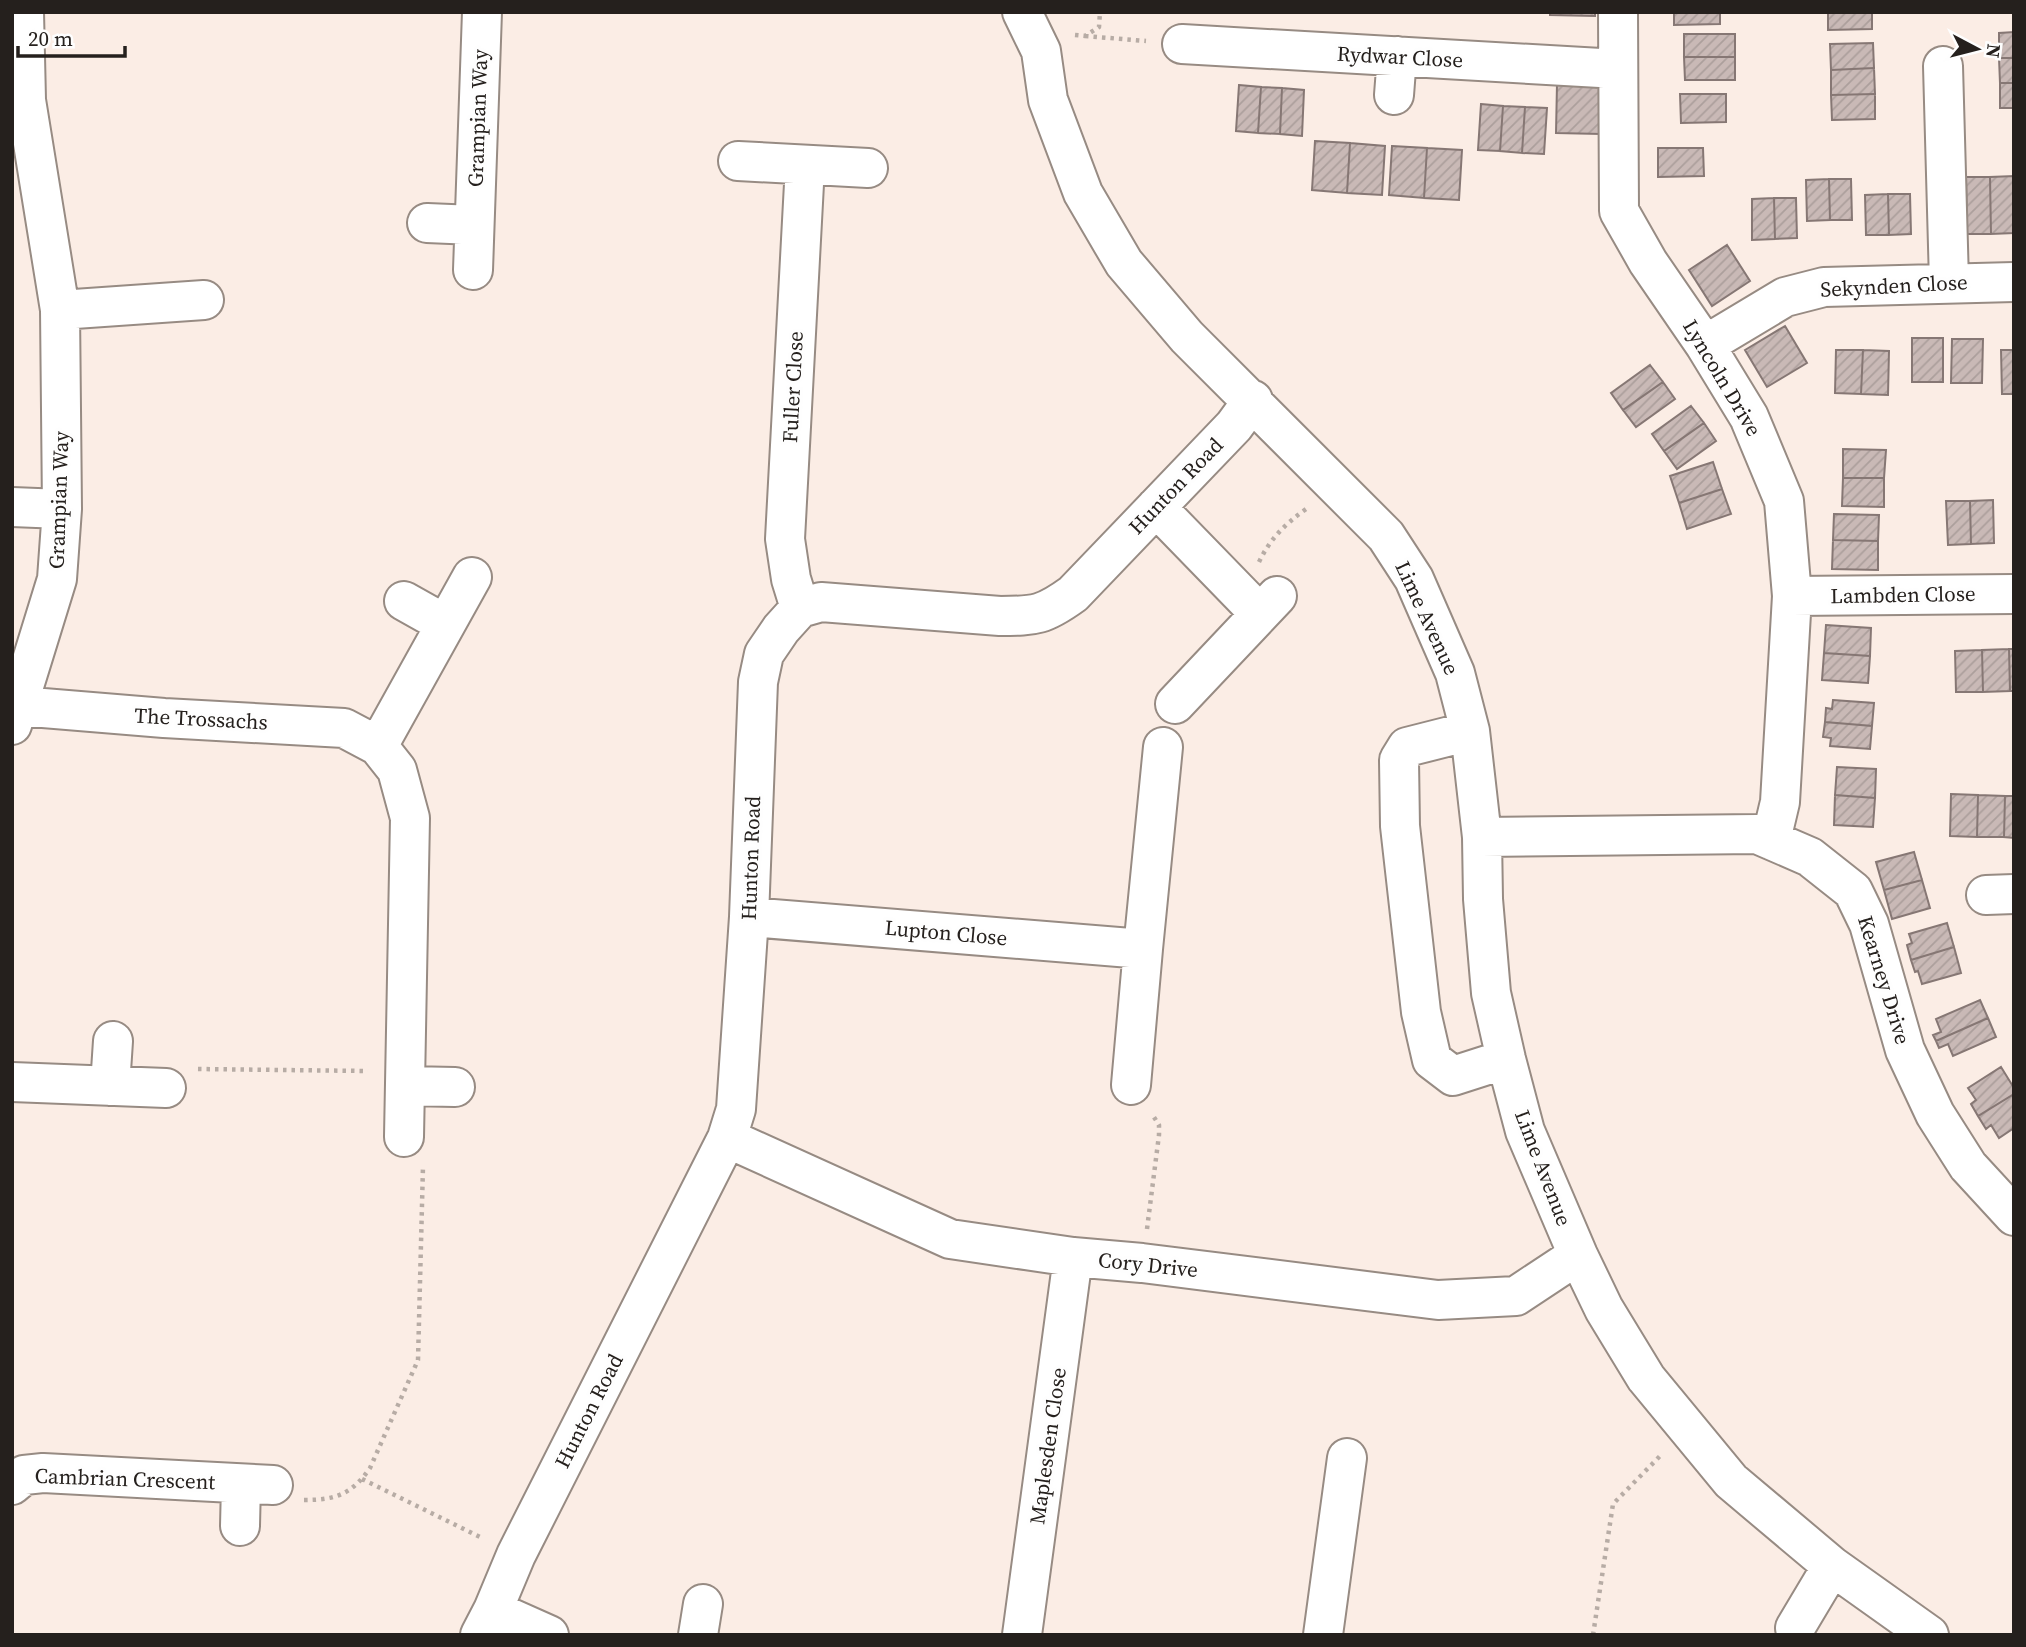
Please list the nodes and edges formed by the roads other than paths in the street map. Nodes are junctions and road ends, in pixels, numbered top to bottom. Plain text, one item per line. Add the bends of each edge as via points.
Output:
1 (24, 12) edge
2 (482, 12) edge
3 (1022, 12) edge
4 (1618, 12) edge
5 (1181, 44) road end
6 (1397, 56) junction
7 (1943, 66) dead end
8 (1618, 69) junction
9 (1394, 95) dead end
10 (738, 161) dead end
11 (805, 164) junction
12 (868, 168) dead end
13 (427, 223) dead end
14 (474, 225) junction
15 (473, 270) dead end
16 (1949, 282) junction
17 (2014, 282) edge
18 (204, 300) dead end
19 (60, 310) junction
20 (1705, 345) junction
21 (1252, 400) junction
22 (12, 507) edge
23 (1156, 507) junction
24 (62, 509) junction
25 (471, 577) dead end
26 (2014, 594) edge
27 (1792, 596) junction
28 (404, 601) dead end
29 (800, 608) junction
30 (445, 624) junction
31 (1175, 704) dead end
32 (16, 715) edge
33 (1470, 731) junction
34 (379, 746) junction
35 (1163, 747) dead end
36 (1482, 837) junction
37 (1771, 840) junction
38 (749, 917) junction
39 (1143, 949) junction
40 (113, 1041) dead end
41 (1506, 1059) junction
42 (407, 1079) junction
43 (12, 1082) edge
44 (1131, 1085) dead end
45 (110, 1086) junction
46 (456, 1087) dead end
47 (166, 1088) road end
48 (404, 1137) road end
49 (727, 1138) junction
50 (2014, 1216) edge
51 (1578, 1255) junction
52 (1073, 1257) junction
53 (1347, 1458) dead end
54 (12, 1485) edge
55 (240, 1526) dead end
56 (1832, 1566) junction
57 (487, 1622) edge
58 (1795, 1628) dead end
59 (549, 1635) edge
60 (1022, 1635) edge
61 (1323, 1635) edge
62 (1929, 1635) edge

1 - 19 street, Grampian Way via 26,100
2 - 14 street, Grampian Way
3 - 21 street, Lime Avenue via 1041,51 1048,100 1083,192 1124,263 1187,337
4 - 8 street, Lyncoln Drive
5 - 6 street, Rydwar Close
6 - 8 street, Rydwar Close
6 - 9 street
7 - 16 street
8 - 20 street, Lyncoln Drive via 1619,211
10 - 11 street
11 - 12 street
11 - 29 street, Fuller Close via 785,539
13 - 14 street
14 - 15 street, Grampian Way
16 - 17 street, Sekynden Close
16 - 20 street, Sekynden Close via 1811,290 1786,297
18 - 19 street
19 - 24 street, Grampian Way
20 - 27 street, Lyncoln Drive via 1749,416 1784,501
21 - 23 street, Hunton Road via 1234,426
21 - 33 street, Lime Avenue via 1386,536 1414,579 1455,673
22 - 24 street
23 - 29 street, Hunton Road via 1073,594 1050,610 1000,616 821,602
23 - 31 street via 1268,605
24 - 32 street, Grampian Way via 57,579
25 - 30 street
26 - 27 street, Lambden Close
27 - 37 street, Lyncoln Drive via 1780,802
28 - 30 street
29 - 38 street, Hunton Road via 764,654 758,682
30 - 34 street
32 - 34 street, The Trossachs via 344,728
33 - 36 street, Lime Avenue
33 - 41 street via 1407,747 1399,760 1401,839 1421,1012 1432,1060 1453,1076
34 - 42 street, The Trossachs via 397,769 410,818
35 - 39 street
36 - 37 street, Kearney Drive via 1757,834
36 - 41 street, Lime Avenue via 1491,993
37 - 50 street, Kearney Drive via 1810,857 1853,891 1869,924 1905,1050 1935,1114 1969,1166
38 - 39 street, Lupton Close
38 - 49 street, Hunton Road via 736,1109
39 - 44 street
40 - 45 street
41 - 51 street, Lime Avenue via 1525,1131
42 - 46 street
42 - 48 street, The Trossachs
43 - 45 street
45 - 47 street
49 - 52 street, Cory Drive via 950,1238
49 - 57 street, Hunton Road via 516,1555
51 - 52 street, Cory Drive via 1516,1296 1438,1300
51 - 56 street, Lime Avenue via 1646,1378 1731,1481
52 - 60 street, Maplesden Close
53 - 61 street
54 - 55 street, Cambrian Crescent via 24,1475 43,1473 257,1484
56 - 58 street
56 - 62 street, Lime Avenue
57 - 59 street, Hunton Road

